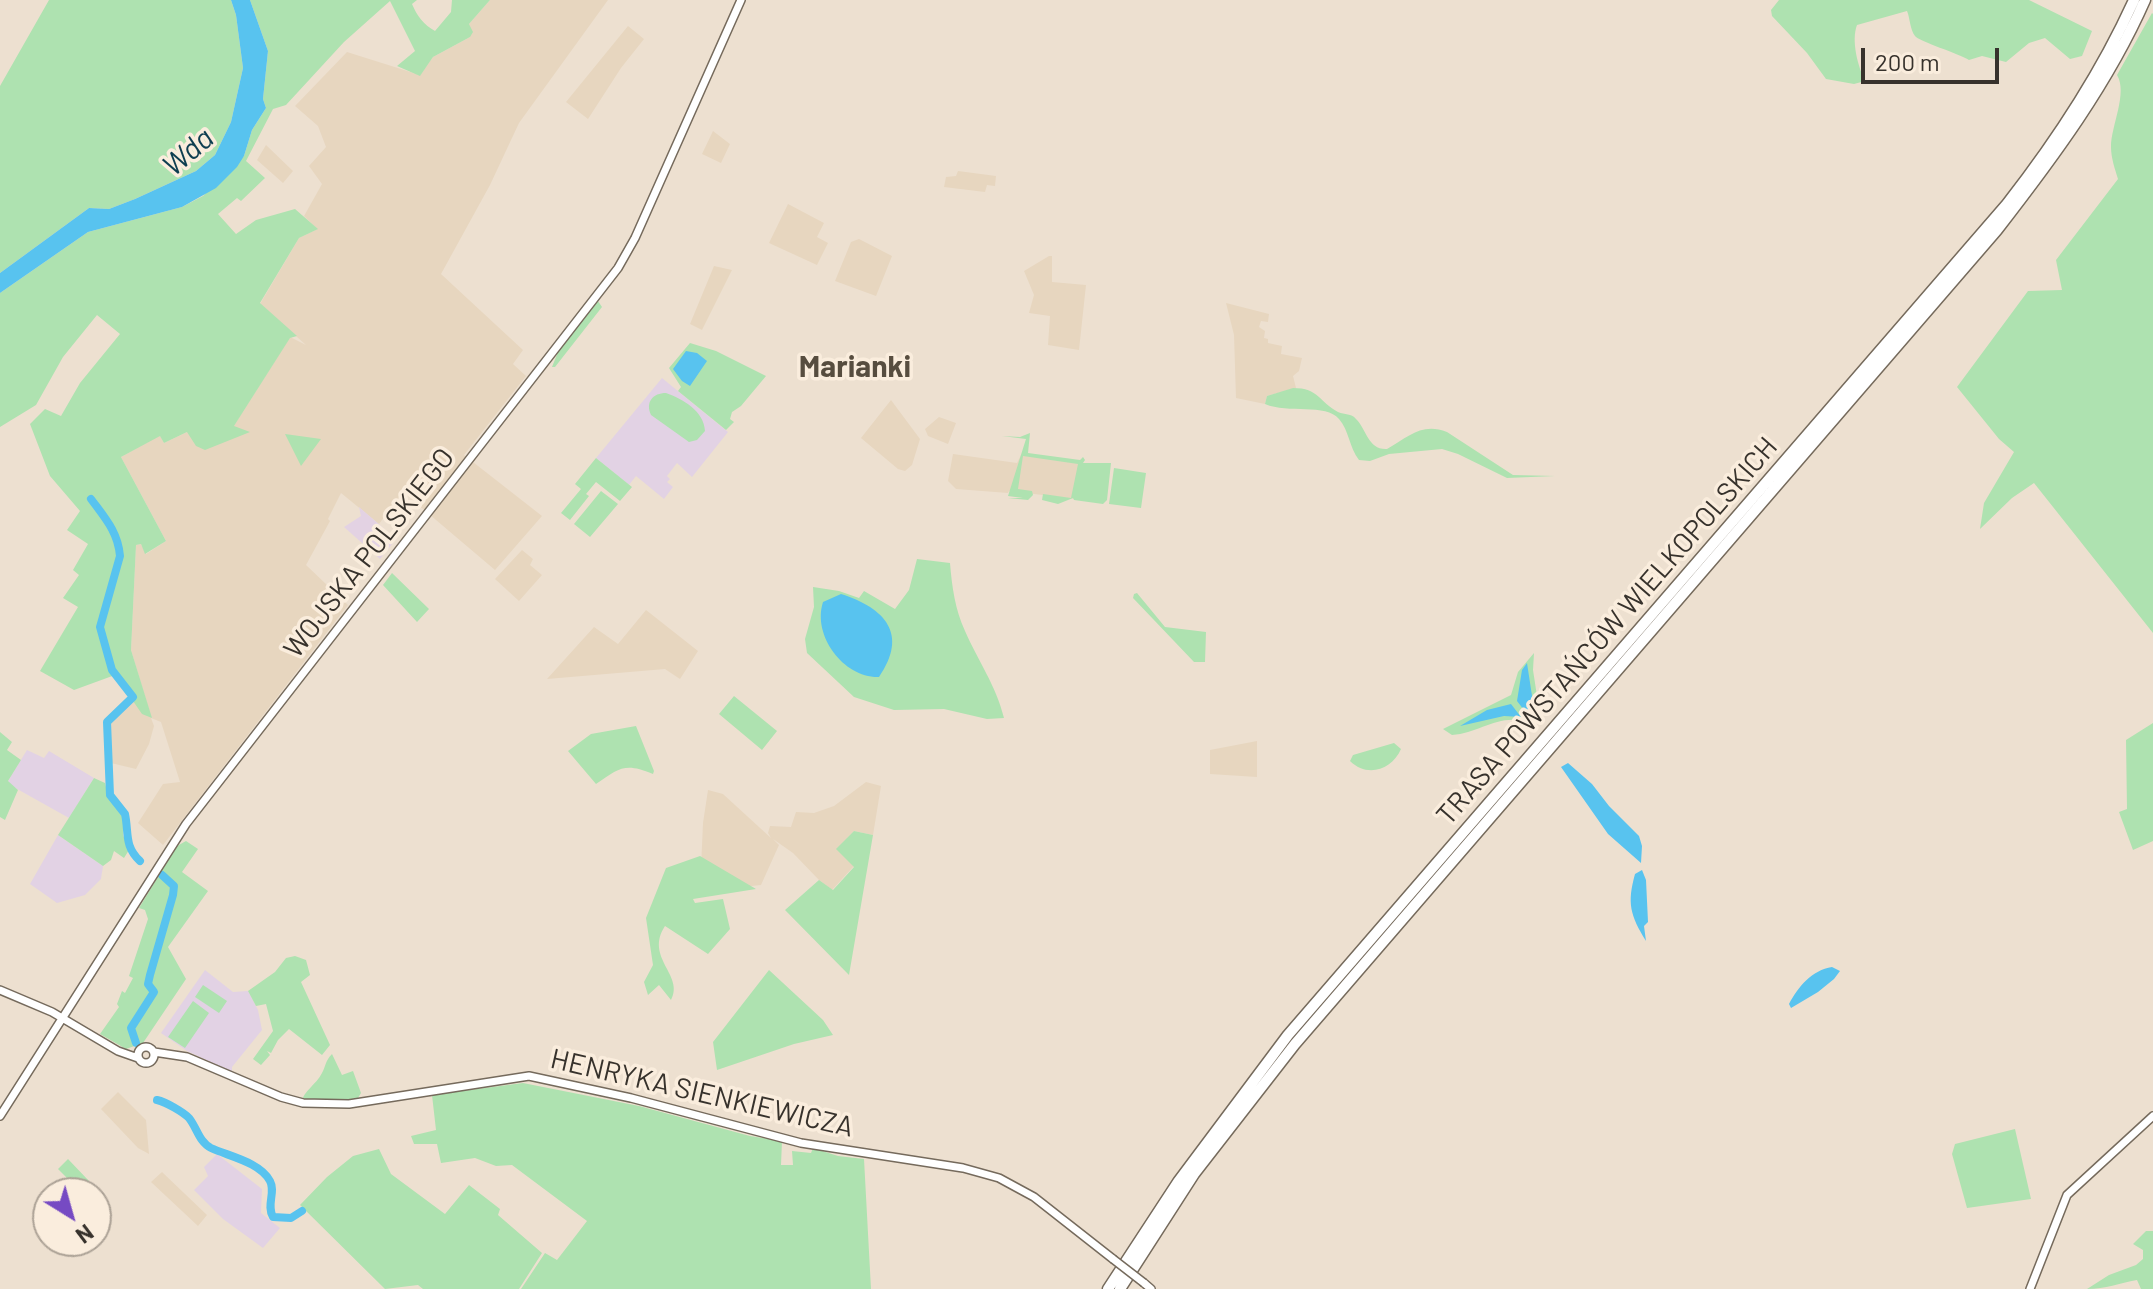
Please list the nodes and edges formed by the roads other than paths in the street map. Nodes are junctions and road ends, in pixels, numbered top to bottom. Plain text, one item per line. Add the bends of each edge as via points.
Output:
1 (741, 0) edge
2 (2134, 0) edge
3 (2145, 0) edge
4 (2120, 40) junction
5 (2106, 66) junction
6 (0, 990) edge
7 (61, 1017) junction
8 (154, 1054) junction
9 (138, 1055) junction
10 (0, 1116) edge
11 (2153, 1116) edge
12 (1148, 1286) edge
13 (1108, 1289) edge
14 (1120, 1289) edge
15 (2030, 1289) edge

1 - 7 street, WOJSKA POLSKIEGO via 618,268 186,824
2 - 4 highway, TRASA POWSTAŃCÓW WIELKOPOLSKICH
3 - 4 highway, TRASA POWSTAŃCÓW WIELKOPOLSKICH
4 - 5 highway, TRASA POWSTAŃCÓW WIELKOPOLSKICH
5 - 13 highway, TRASA POWSTAŃCÓW WIELKOPOLSKICH via 2007,204 1288,1035 1178,1182
5 - 14 highway, TRASA POWSTAŃCÓW WIELKOPOLSKICH via 2074,126 1997,230 1295,1044 1194,1174
6 - 7 street
7 - 9 street via 127,1055
7 - 10 street, WOJSKA POLSKIEGO
8 - 9 street via 146,1047
8 - 9 street via 147,1064
8 - 12 street, HENRYKA SIENKIEWICZA, bridge via 187,1057 303,1103 343,1104 529,1076 801,1143 963,1168 999,1178 1034,1197
11 - 15 street via 2067,1195

